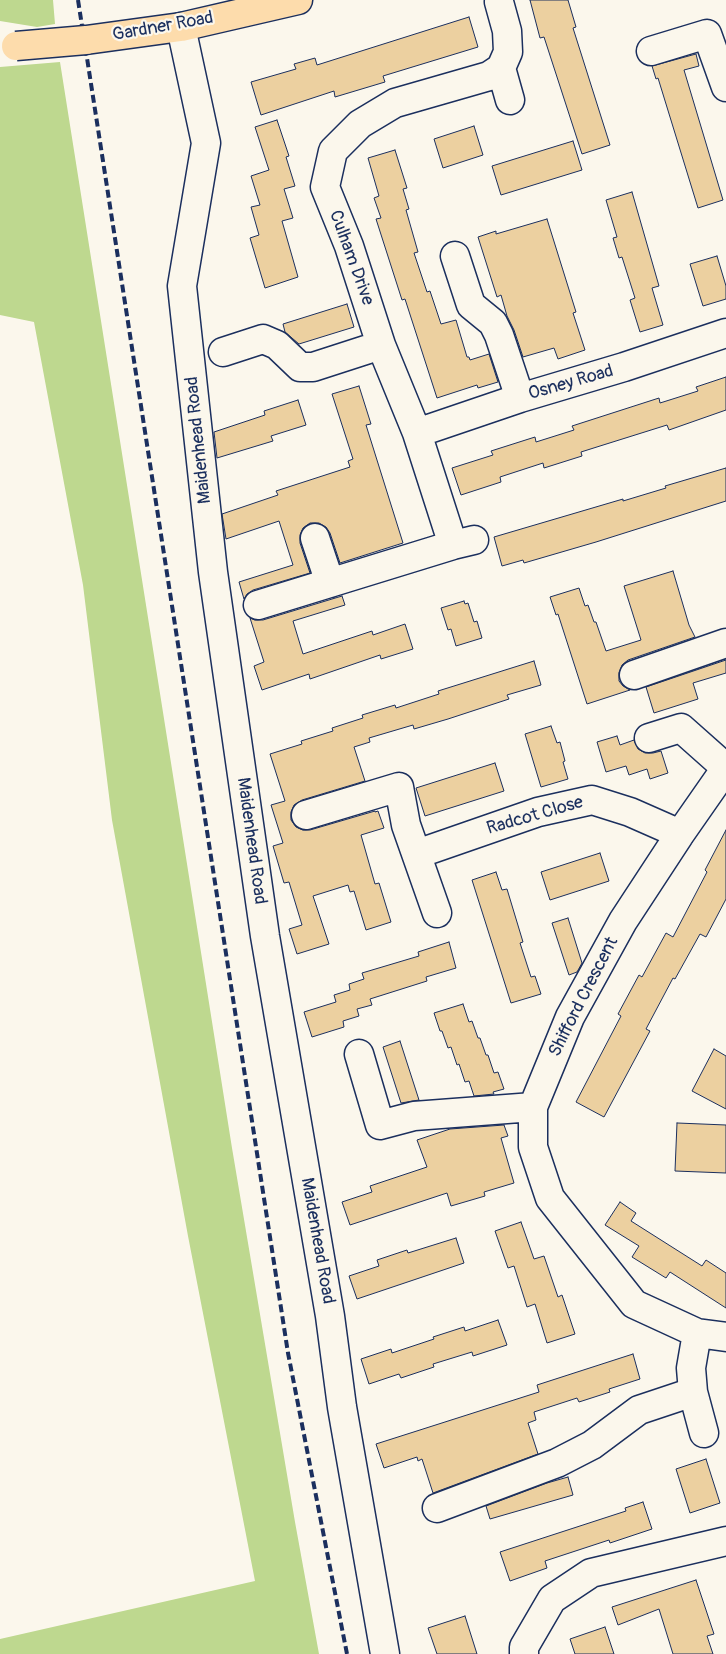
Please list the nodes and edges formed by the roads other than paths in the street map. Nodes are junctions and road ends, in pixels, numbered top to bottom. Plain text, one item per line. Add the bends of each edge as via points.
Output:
1 (291, 1) edge
2 (499, 2) dead end
3 (181, 27) junction
4 (716, 30) edge
5 (8, 46) edge
6 (651, 51) dead end
7 (501, 68) junction
8 (726, 87) edge
9 (510, 100) dead end
10 (455, 256) dead end
11 (726, 333) edge
12 (382, 345) junction
13 (224, 352) dead end
14 (520, 398) junction
15 (417, 433) junction
16 (315, 538) dead end
17 (330, 583) junction
18 (258, 605) dead end
19 (726, 643) edge
20 (634, 675) dead end
21 (649, 738) dead end
22 (726, 768) edge
23 (306, 815) dead end
24 (680, 834) junction
25 (417, 854) junction
26 (437, 913) dead end
27 (359, 1054) dead end
28 (533, 1107) junction
29 (697, 1333) junction
30 (726, 1337) edge
31 (693, 1392) junction
32 (704, 1433) dead end
33 (437, 1508) dead end
34 (726, 1541) edge
35 (385, 1654) edge
36 (524, 1654) edge

1 - 3 main road, Gardner Road
2 - 7 street via 507,31 508,52
3 - 5 main road, Gardner Road, bridge via 86,40
3 - 35 street, Maidenhead Road via 206,143 182,286 213,572 264,936
4 - 6 street
4 - 8 street
7 - 9 street
7 - 12 street, Culham Drive via 489,76 395,103 360,124 333,151 325,187 349,246
10 - 14 street via 471,305 493,323 499,335
11 - 14 street, Osney Road
12 - 13 street via 313,367 300,367 277,345 263,339
12 - 15 street, Culham Drive
14 - 15 street, Osney Road
15 - 17 street, Culham Drive via 464,542
16 - 17 street
17 - 18 street
19 - 20 street
21 - 22 street via 682,728
22 - 24 street, Shifford Crescent
23 - 25 street via 399,787 406,824
24 - 25 street, Radcot Close via 630,812 592,800 538,812
24 - 28 street, Shifford Crescent via 623,921 570,1016
25 - 26 street
27 - 28 street via 380,1125 414,1116
28 - 29 street, Shifford Crescent via 533,1147 550,1198 634,1304
29 - 30 street, Shifford Crescent
29 - 31 street via 691,1368
31 - 32 street
31 - 33 street via 639,1410 592,1445 556,1463
34 - 36 street via 591,1573 552,1599 524,1646

